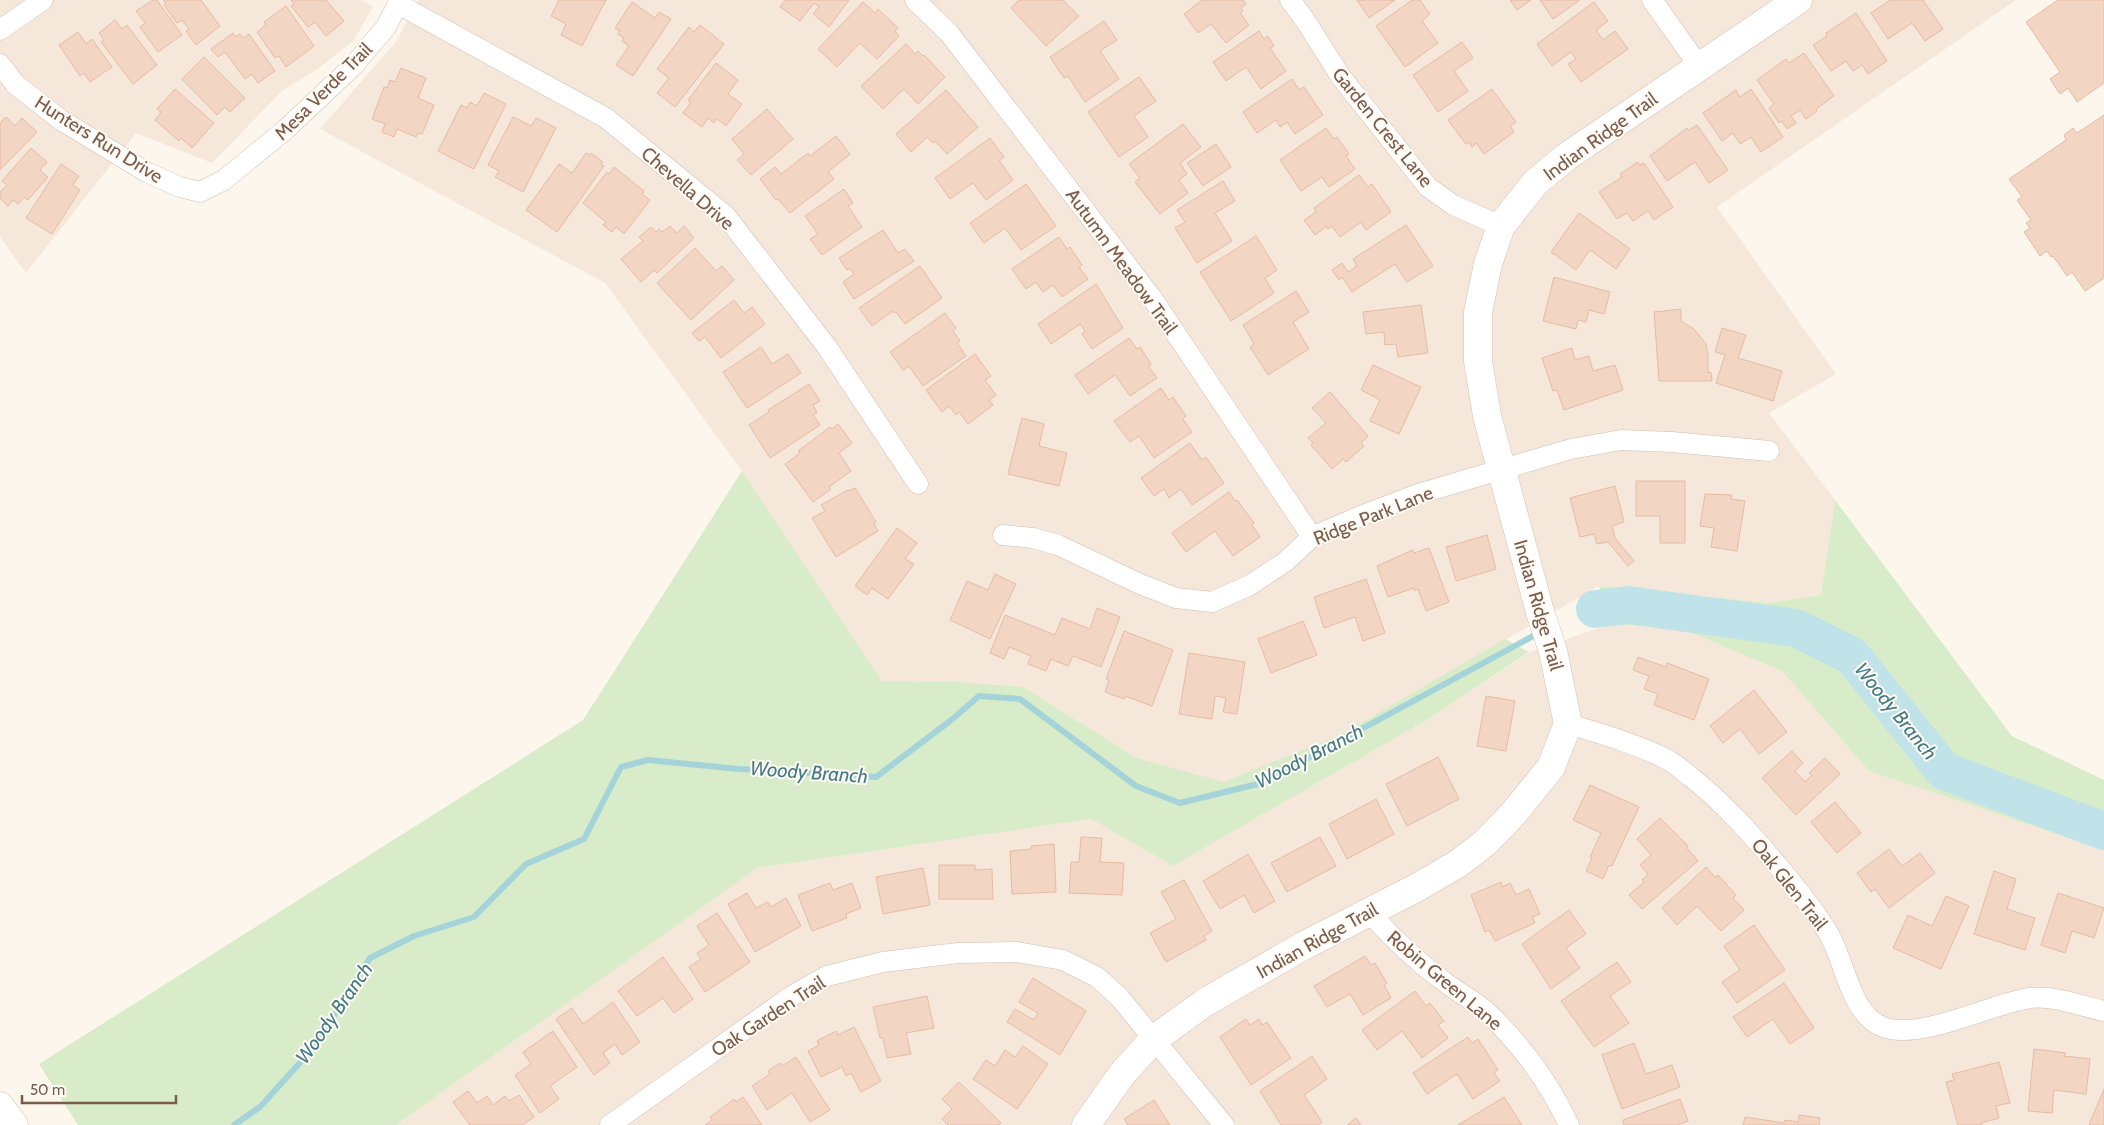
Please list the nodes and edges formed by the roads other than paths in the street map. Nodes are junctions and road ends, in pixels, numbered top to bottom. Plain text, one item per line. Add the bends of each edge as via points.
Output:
1 (42, 0) edge
2 (915, 0) edge
3 (1290, 0) edge
4 (1652, 0) edge
5 (1798, 0) edge
6 (399, 2) edge
7 (0, 30) edge
8 (0, 64) edge
9 (1700, 66) junction
10 (235, 172) joint
11 (1501, 226) junction
12 (1769, 451) dead end
13 (1502, 468) junction
14 (918, 484) dead end
15 (1003, 535) dead end
16 (1312, 537) junction
17 (1568, 724) junction
18 (1368, 911) junction
19 (2104, 1011) edge
20 (1153, 1040) junction
21 (0, 1106) edge
22 (14, 1125) edge
23 (610, 1125) edge
24 (1086, 1125) edge
25 (1224, 1125) edge
26 (1569, 1125) edge

1 - 7 street
2 - 16 street, Autumn Meadow Trail via 955,41 1152,298
3 - 11 street, Garden Crest Lane via 1341,77 1428,187 1454,205
4 - 9 street
5 - 9 street, Indian Ridge Trail
6 - 10 street, Mesa Verde Trail via 386,27 353,66
6 - 14 street, Chevella Drive via 606,118 726,216 827,346
8 - 10 street, Hunters Run Drive via 15,84 61,120 163,180 200,192
9 - 11 street, Indian Ridge Trail via 1566,157 1535,183
11 - 13 street, Indian Ridge Trail via 1488,264 1478,312 1478,361 1487,416
12 - 13 street, Ridge Park Lane via 1621,440 1571,449
13 - 16 street, Ridge Park Lane via 1418,494
13 - 17 street, Indian Ridge Trail via 1553,651
15 - 16 street, Ridge Park Lane via 1058,544 1176,598 1212,602 1250,585 1285,562
17 - 18 street, Indian Ridge Trail via 1551,767 1486,842 1459,863 1418,887
17 - 19 street, Oak Glen Trail via 1619,739 1669,761 1716,796 1810,905 1829,933 1858,1002 1868,1018 1883,1027 1920,1028 2031,998 2060,1000
18 - 20 street, Indian Ridge Trail via 1204,1003
18 - 26 street, Robin Green Lane via 1395,942 1494,1019 1523,1050 1545,1081
20 - 23 street, Oak Garden Trail via 1120,998 1097,977 1062,960 1017,952 883,962 827,976 790,996
20 - 24 street, Indian Ridge Trail via 1122,1074
20 - 25 street, Oak Garden Trail
21 - 22 street

